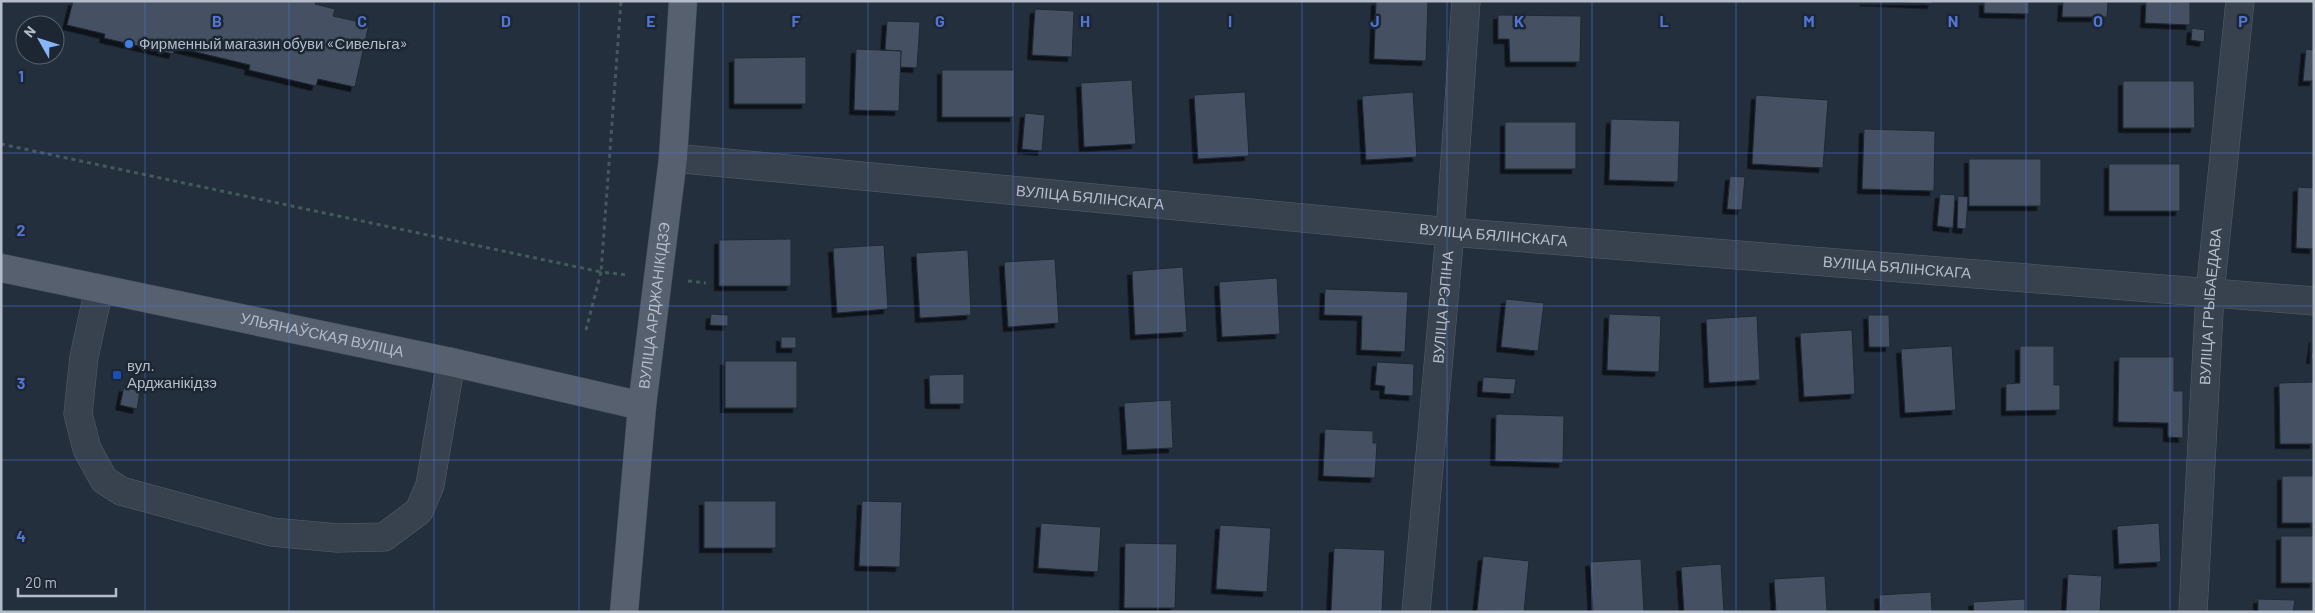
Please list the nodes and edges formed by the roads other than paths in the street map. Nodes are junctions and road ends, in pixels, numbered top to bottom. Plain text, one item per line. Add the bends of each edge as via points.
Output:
1 (683, 1) edge
2 (1466, 1) edge
3 (2240, 1) edge
4 (673, 158) junction
5 (1450, 232) junction
6 (1, 268) edge
7 (99, 290) junction
8 (2210, 293) junction
9 (2314, 301) edge
10 (451, 362) junction
11 (642, 406) junction
12 (624, 612) edge
13 (1416, 612) edge
14 (2193, 612) edge

1 - 4 main road, ВУЛІЦА АРДЖАНІКІДЗЭ
2 - 5 street, ВУЛІЦА РЭПІНА
3 - 8 street, ВУЛІЦА ГРЫБАЕДАВА
4 - 5 street, ВУЛІЦА БЯЛІНСКАГА
4 - 11 main road, ВУЛІЦА АРДЖАНІКІДЗЭ
5 - 8 street, ВУЛІЦА БЯЛІНСКАГА
5 - 13 street, ВУЛІЦА РЭПІНА
6 - 7 main road, УЛЬЯНАЎСКАЯ ВУЛІЦА
7 - 10 main road, УЛЬЯНАЎСКАЯ ВУЛІЦА
7 - 10 street via 84,357 78,414 87,449 104,480 121,491 272,532 337,538 384,537 419,511 430,485
8 - 9 street, ВУЛІЦА БЯЛІНСКАГА
8 - 14 street, ВУЛІЦА ГРЫБАЕДАВА
10 - 11 main road, УЛЬЯНАЎСКАЯ ВУЛІЦА
11 - 12 main road, ВУЛІЦА АРДЖАНІКІДЗЭ

